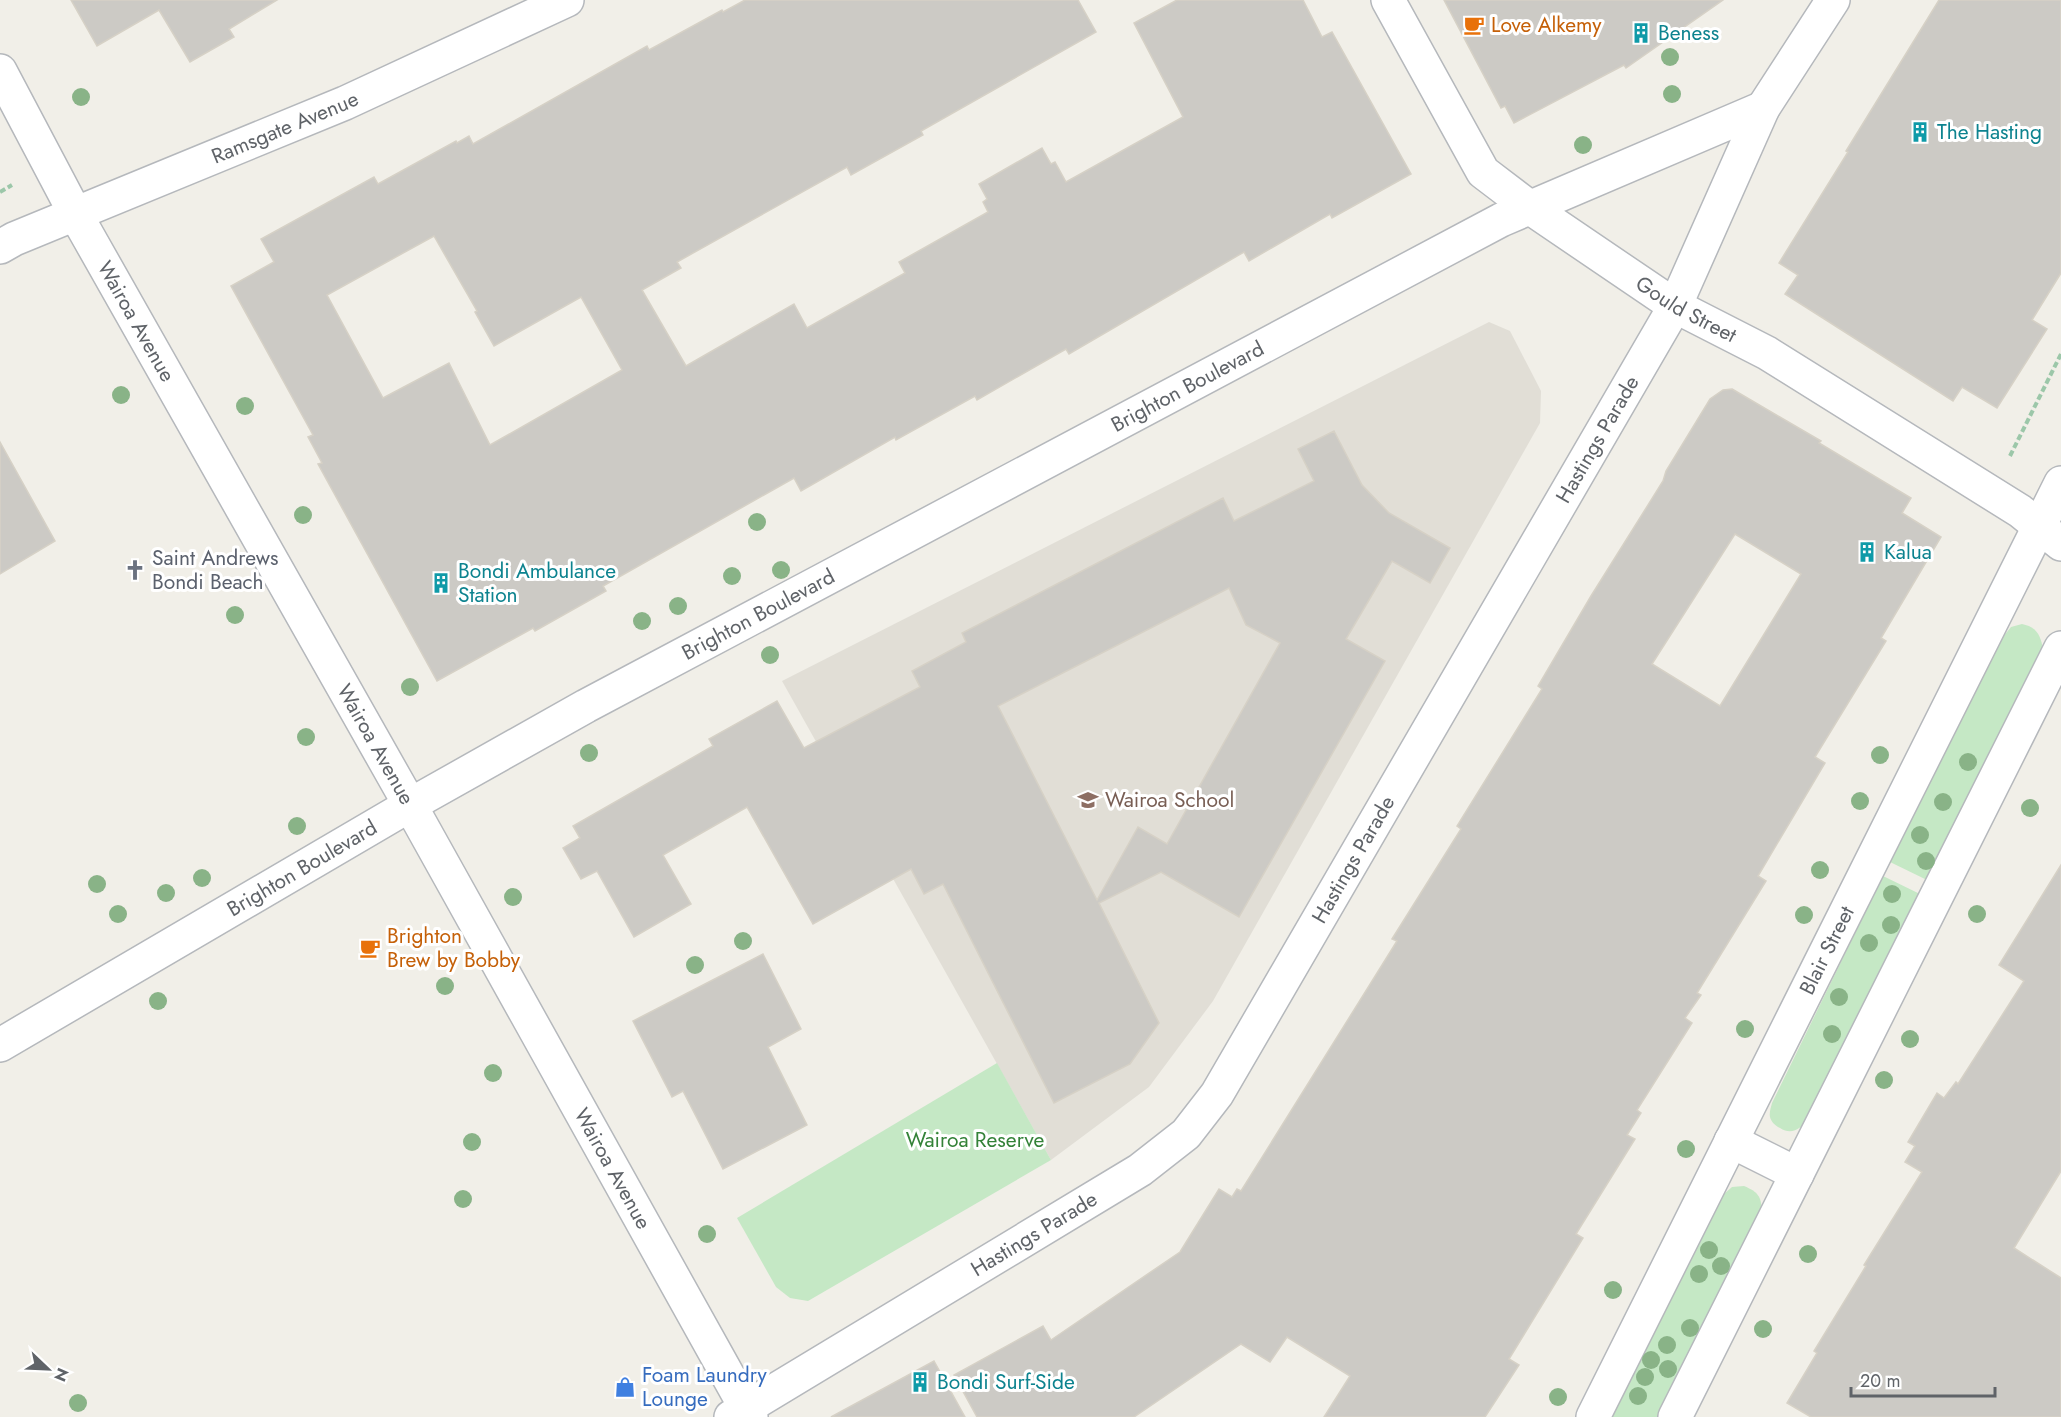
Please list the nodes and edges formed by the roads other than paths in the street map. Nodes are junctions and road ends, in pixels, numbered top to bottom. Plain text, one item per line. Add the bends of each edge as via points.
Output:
1 (567, 0) edge
2 (1388, 0) edge
3 (1833, 0) edge
4 (0, 71) edge
5 (1763, 108) junction
6 (1529, 207) junction
7 (76, 214) junction
8 (0, 246) edge
9 (1675, 306) junction
10 (2061, 483) edge
11 (2050, 535) edge
12 (2061, 648) edge
13 (410, 805) junction
14 (0, 1045) edge
15 (1731, 1141) junction
16 (1797, 1174) junction
17 (743, 1414) edge
18 (1593, 1417) edge
19 (1675, 1417) edge

1 - 7 street, Ramsgate Avenue via 345,103
2 - 6 street, Gould Street via 1483,172
3 - 5 street, Hastings Parade
4 - 7 street, Wairoa Avenue
5 - 6 street
5 - 9 street, Hastings Parade
6 - 9 street, Gould Street
6 - 13 street, Brighton Boulevard via 586,706
7 - 8 street, Ramsgate Avenue
7 - 13 street, Wairoa Avenue
9 - 11 street, Gould Street via 1767,353 2020,511
9 - 17 street, Hastings Parade via 1217,1094 1186,1134 1140,1170
10 - 11 street, Blair Street
11 - 15 street, Blair Street
12 - 16 street
13 - 14 street, Brighton Boulevard
13 - 17 street, Wairoa Avenue
15 - 16 street
15 - 18 street, Blair Street
16 - 19 street

